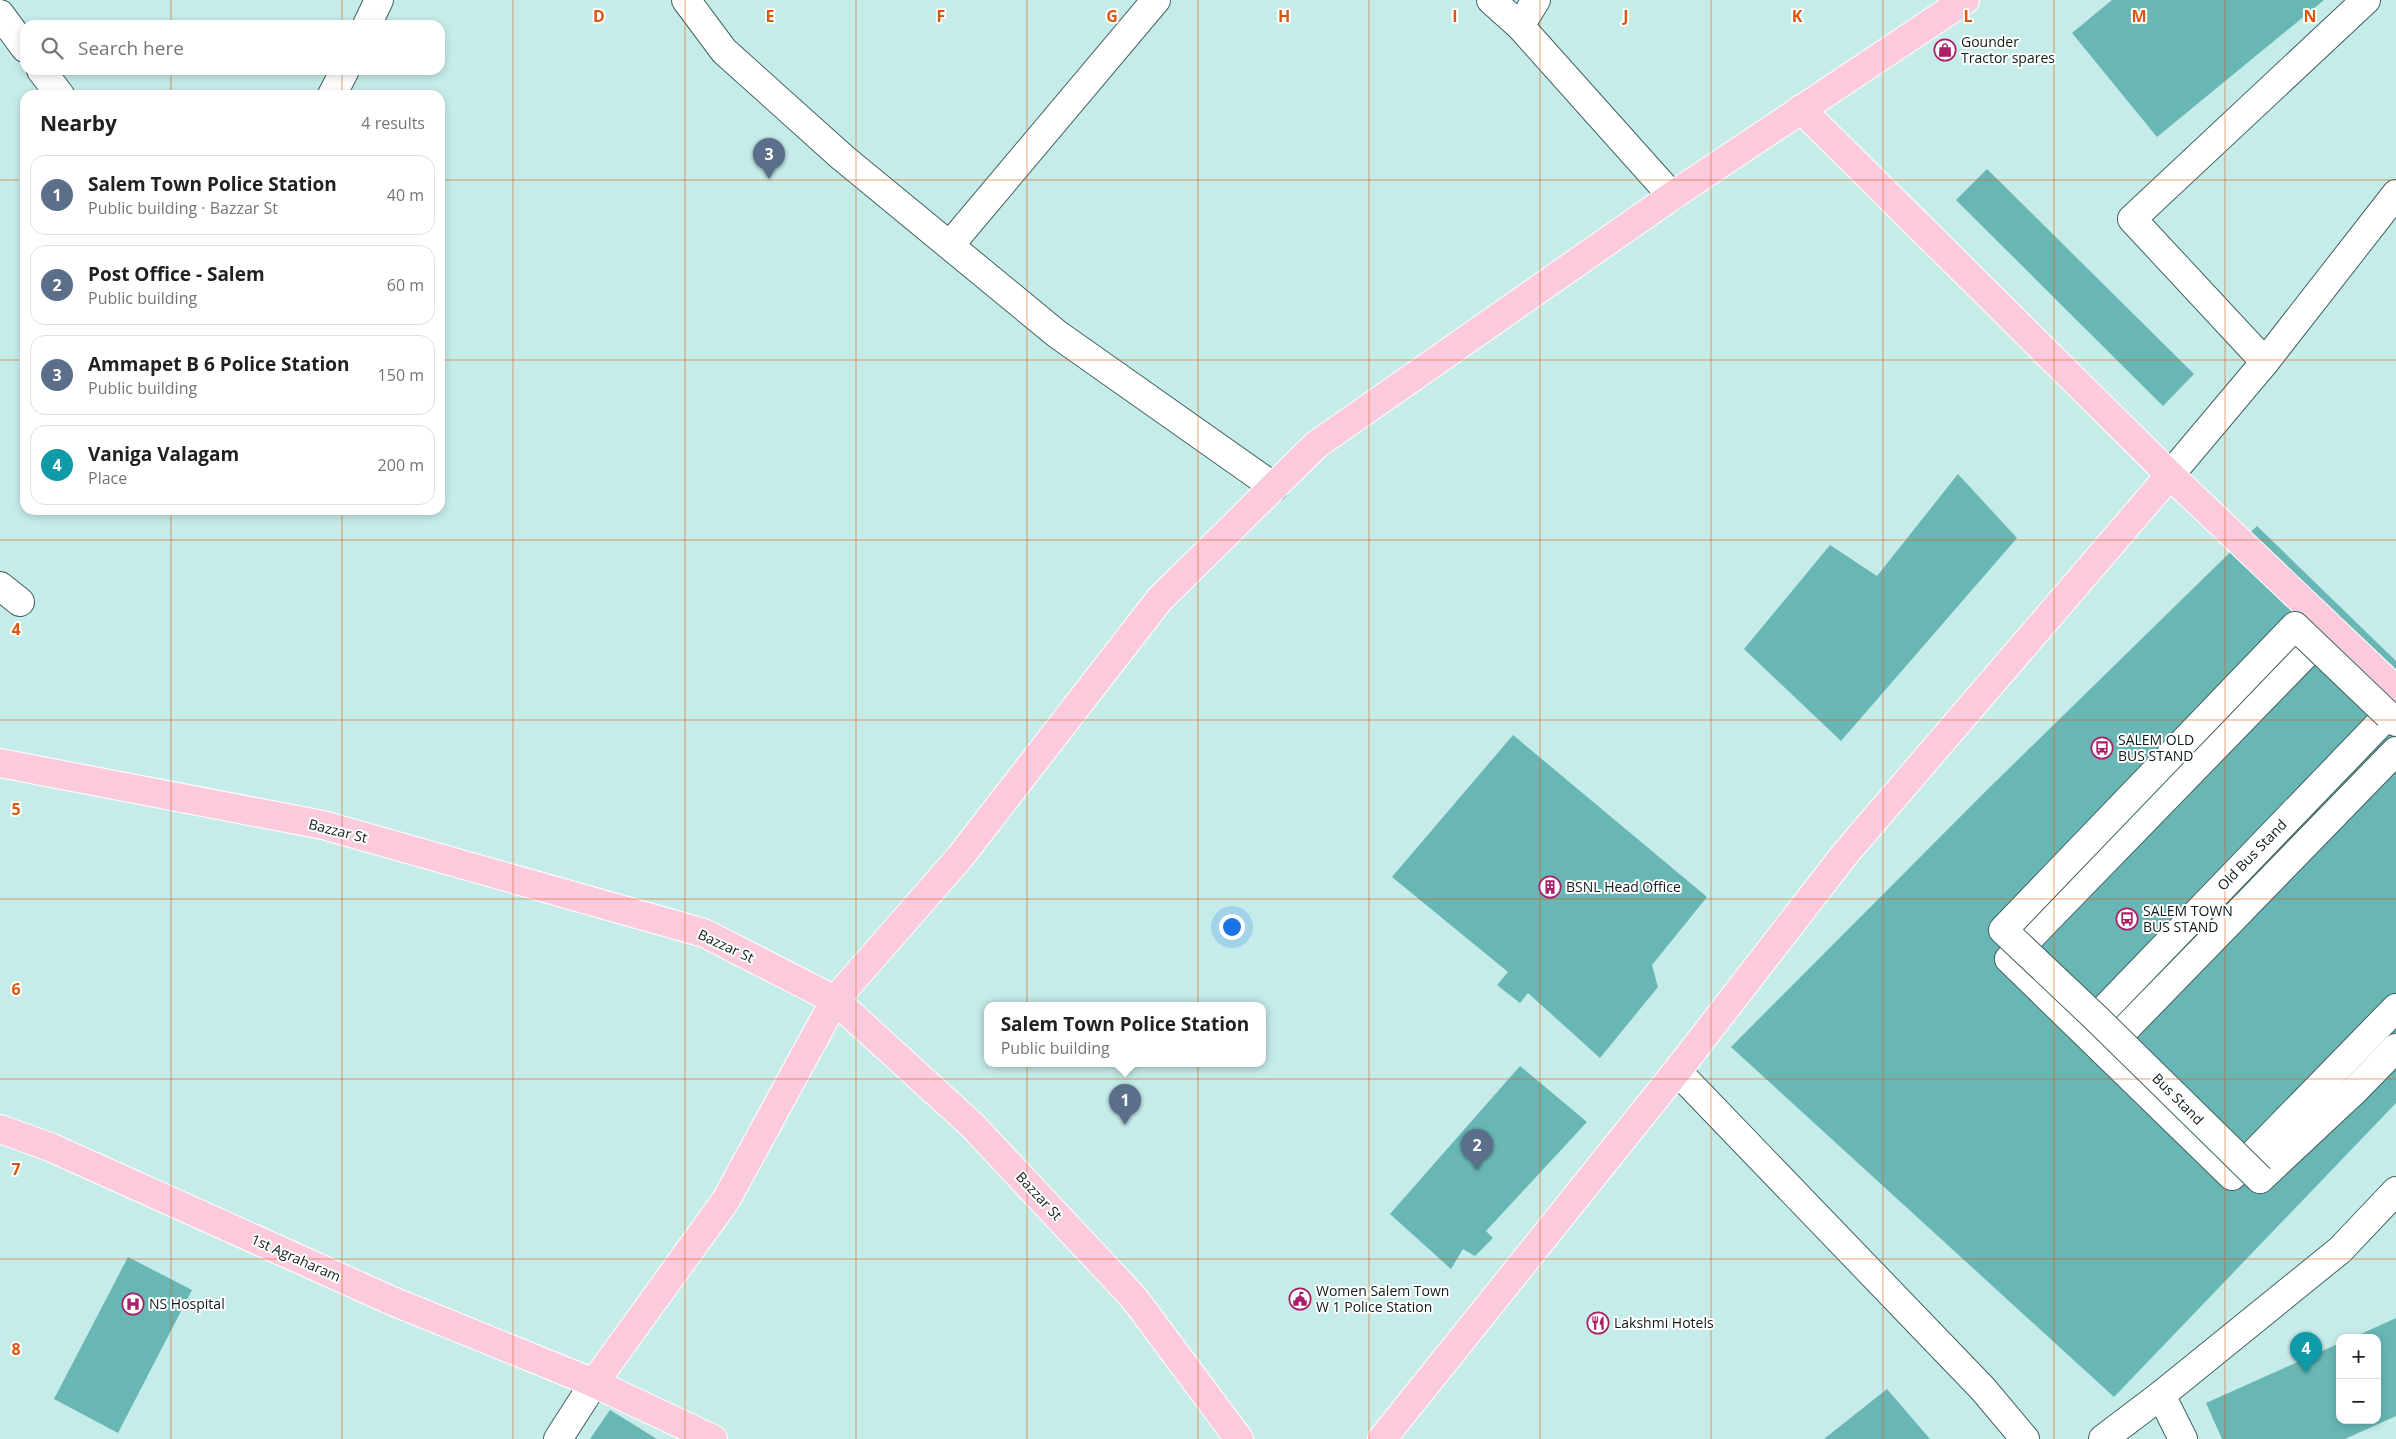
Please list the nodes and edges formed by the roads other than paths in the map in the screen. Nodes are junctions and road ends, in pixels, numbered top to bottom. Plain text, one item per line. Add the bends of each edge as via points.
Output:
1 (379, 0) edge
2 (686, 0) edge
3 (1156, 0) edge
4 (1491, 0) edge
5 (1536, 0) edge
6 (1965, 0) edge
7 (2366, 0) edge
8 (0, 14) edge
9 (369, 20) edge
10 (1520, 26) junction
11 (20, 41) edge
12 (45, 75) edge
13 (342, 75) edge
14 (56, 90) edge
15 (335, 90) edge
16 (1801, 109) junction
17 (2396, 194) edge
18 (1672, 196) junction
19 (950, 245) junction
20 (2265, 362) junction
21 (2170, 475) junction
22 (1274, 487) junction
23 (2331, 628) junction
24 (2393, 709) edge
25 (2396, 751) edge
26 (0, 763) edge
27 (835, 1000) junction
28 (2396, 1008) edge
29 (2096, 1018) junction
30 (2396, 1048) edge
31 (2104, 1051) junction
32 (1677, 1071) junction
33 (0, 1129) edge
34 (2396, 1191) edge
35 (594, 1383) junction
36 (2161, 1395) junction
37 (558, 1439) edge
38 (713, 1439) edge
39 (1239, 1439) edge
40 (1382, 1439) edge
41 (2025, 1439) edge
42 (2103, 1439) edge
43 (2183, 1439) edge

1 - 9 street
2 - 19 street via 724,51 842,157
3 - 19 street
4 - 10 street
5 - 10 street
6 - 16 main road
7 - 20 street via 2132,220
8 - 11 street
10 - 18 street
12 - 14 street
13 - 15 street
16 - 18 main road
16 - 21 main road
17 - 20 street
18 - 22 main road via 1316,445
19 - 22 street via 1057,334
20 - 21 street
21 - 23 main road
21 - 32 main road via 1845,854
22 - 27 main road via 1159,600 960,857
23 - 24 main road
23 - 31 street via 2008,960
24 - 29 street, Old Bus Stand
24 - 29 street, Bus Stand, bridge via 2294,626 2003,930
25 - 31 street
26 - 27 main road, Bazzar St via 323,825 695,930
27 - 35 main road via 726,1200
27 - 39 main road, Bazzar St via 972,1125 1134,1298
28 - 31 street via 2232,1176
29 - 30 street, Bus Stand, bridge via 2260,1179
32 - 40 main road
32 - 41 street via 1983,1389
33 - 35 main road, 1st Agraharam via 50,1147 390,1300
34 - 36 street via 2340,1250
35 - 37 street
35 - 38 main road, 1st Agraharam
36 - 42 street
36 - 43 street

